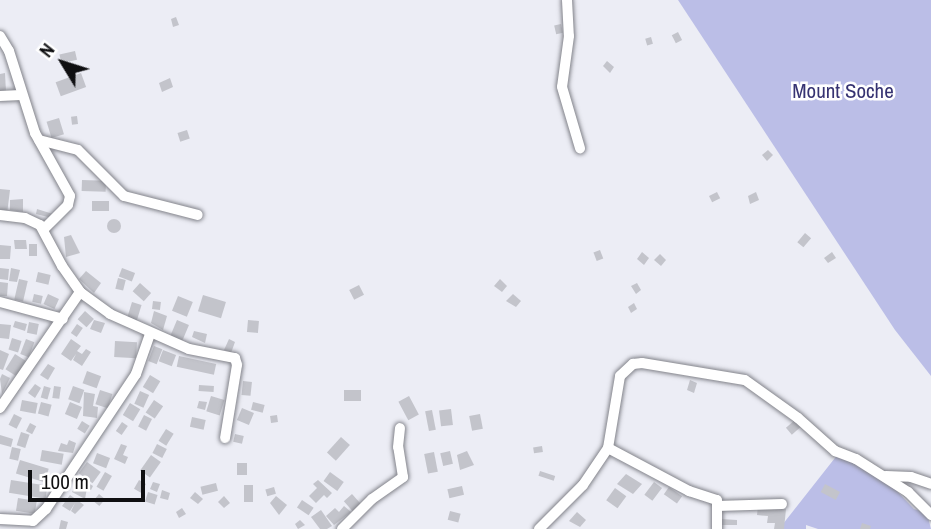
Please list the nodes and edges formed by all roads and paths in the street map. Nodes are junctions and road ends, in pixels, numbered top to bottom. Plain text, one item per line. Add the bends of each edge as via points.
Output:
1 (567, 0) edge
2 (0, 36) edge
3 (21, 95) junction
4 (0, 96) edge
5 (39, 140) junction
6 (580, 148) dead end
7 (0, 215) edge
8 (198, 215) dead end
9 (44, 229) junction
10 (80, 292) junction
11 (0, 302) edge
12 (62, 319) junction
13 (150, 334) junction
14 (0, 408) edge
15 (400, 428) dead end
16 (225, 438) dead end
17 (608, 447) junction
18 (883, 476) junction
19 (931, 484) edge
20 (782, 505) dead end
21 (718, 506) junction
22 (931, 515) edge
23 (0, 519) edge
24 (342, 529) edge
25 (539, 529) edge
26 (717, 529) edge

1 - 6 street via 569,36 562,87
2 - 3 street
3 - 4 street
3 - 5 street
5 - 8 street via 78,150 124,196
5 - 9 street via 71,200
7 - 9 street via 31,219
9 - 10 street
10 - 12 street
10 - 13 street
11 - 12 street
12 - 14 street
13 - 16 street via 189,349 235,358
13 - 23 street via 136,374 46,509 33,521
15 - 24 street via 403,477
17 - 18 street via 620,376 642,362 745,380 835,451
17 - 21 street via 689,491 713,498
17 - 25 street via 583,485
18 - 19 street via 911,477
18 - 22 street via 917,499
20 - 21 street
21 - 26 street

